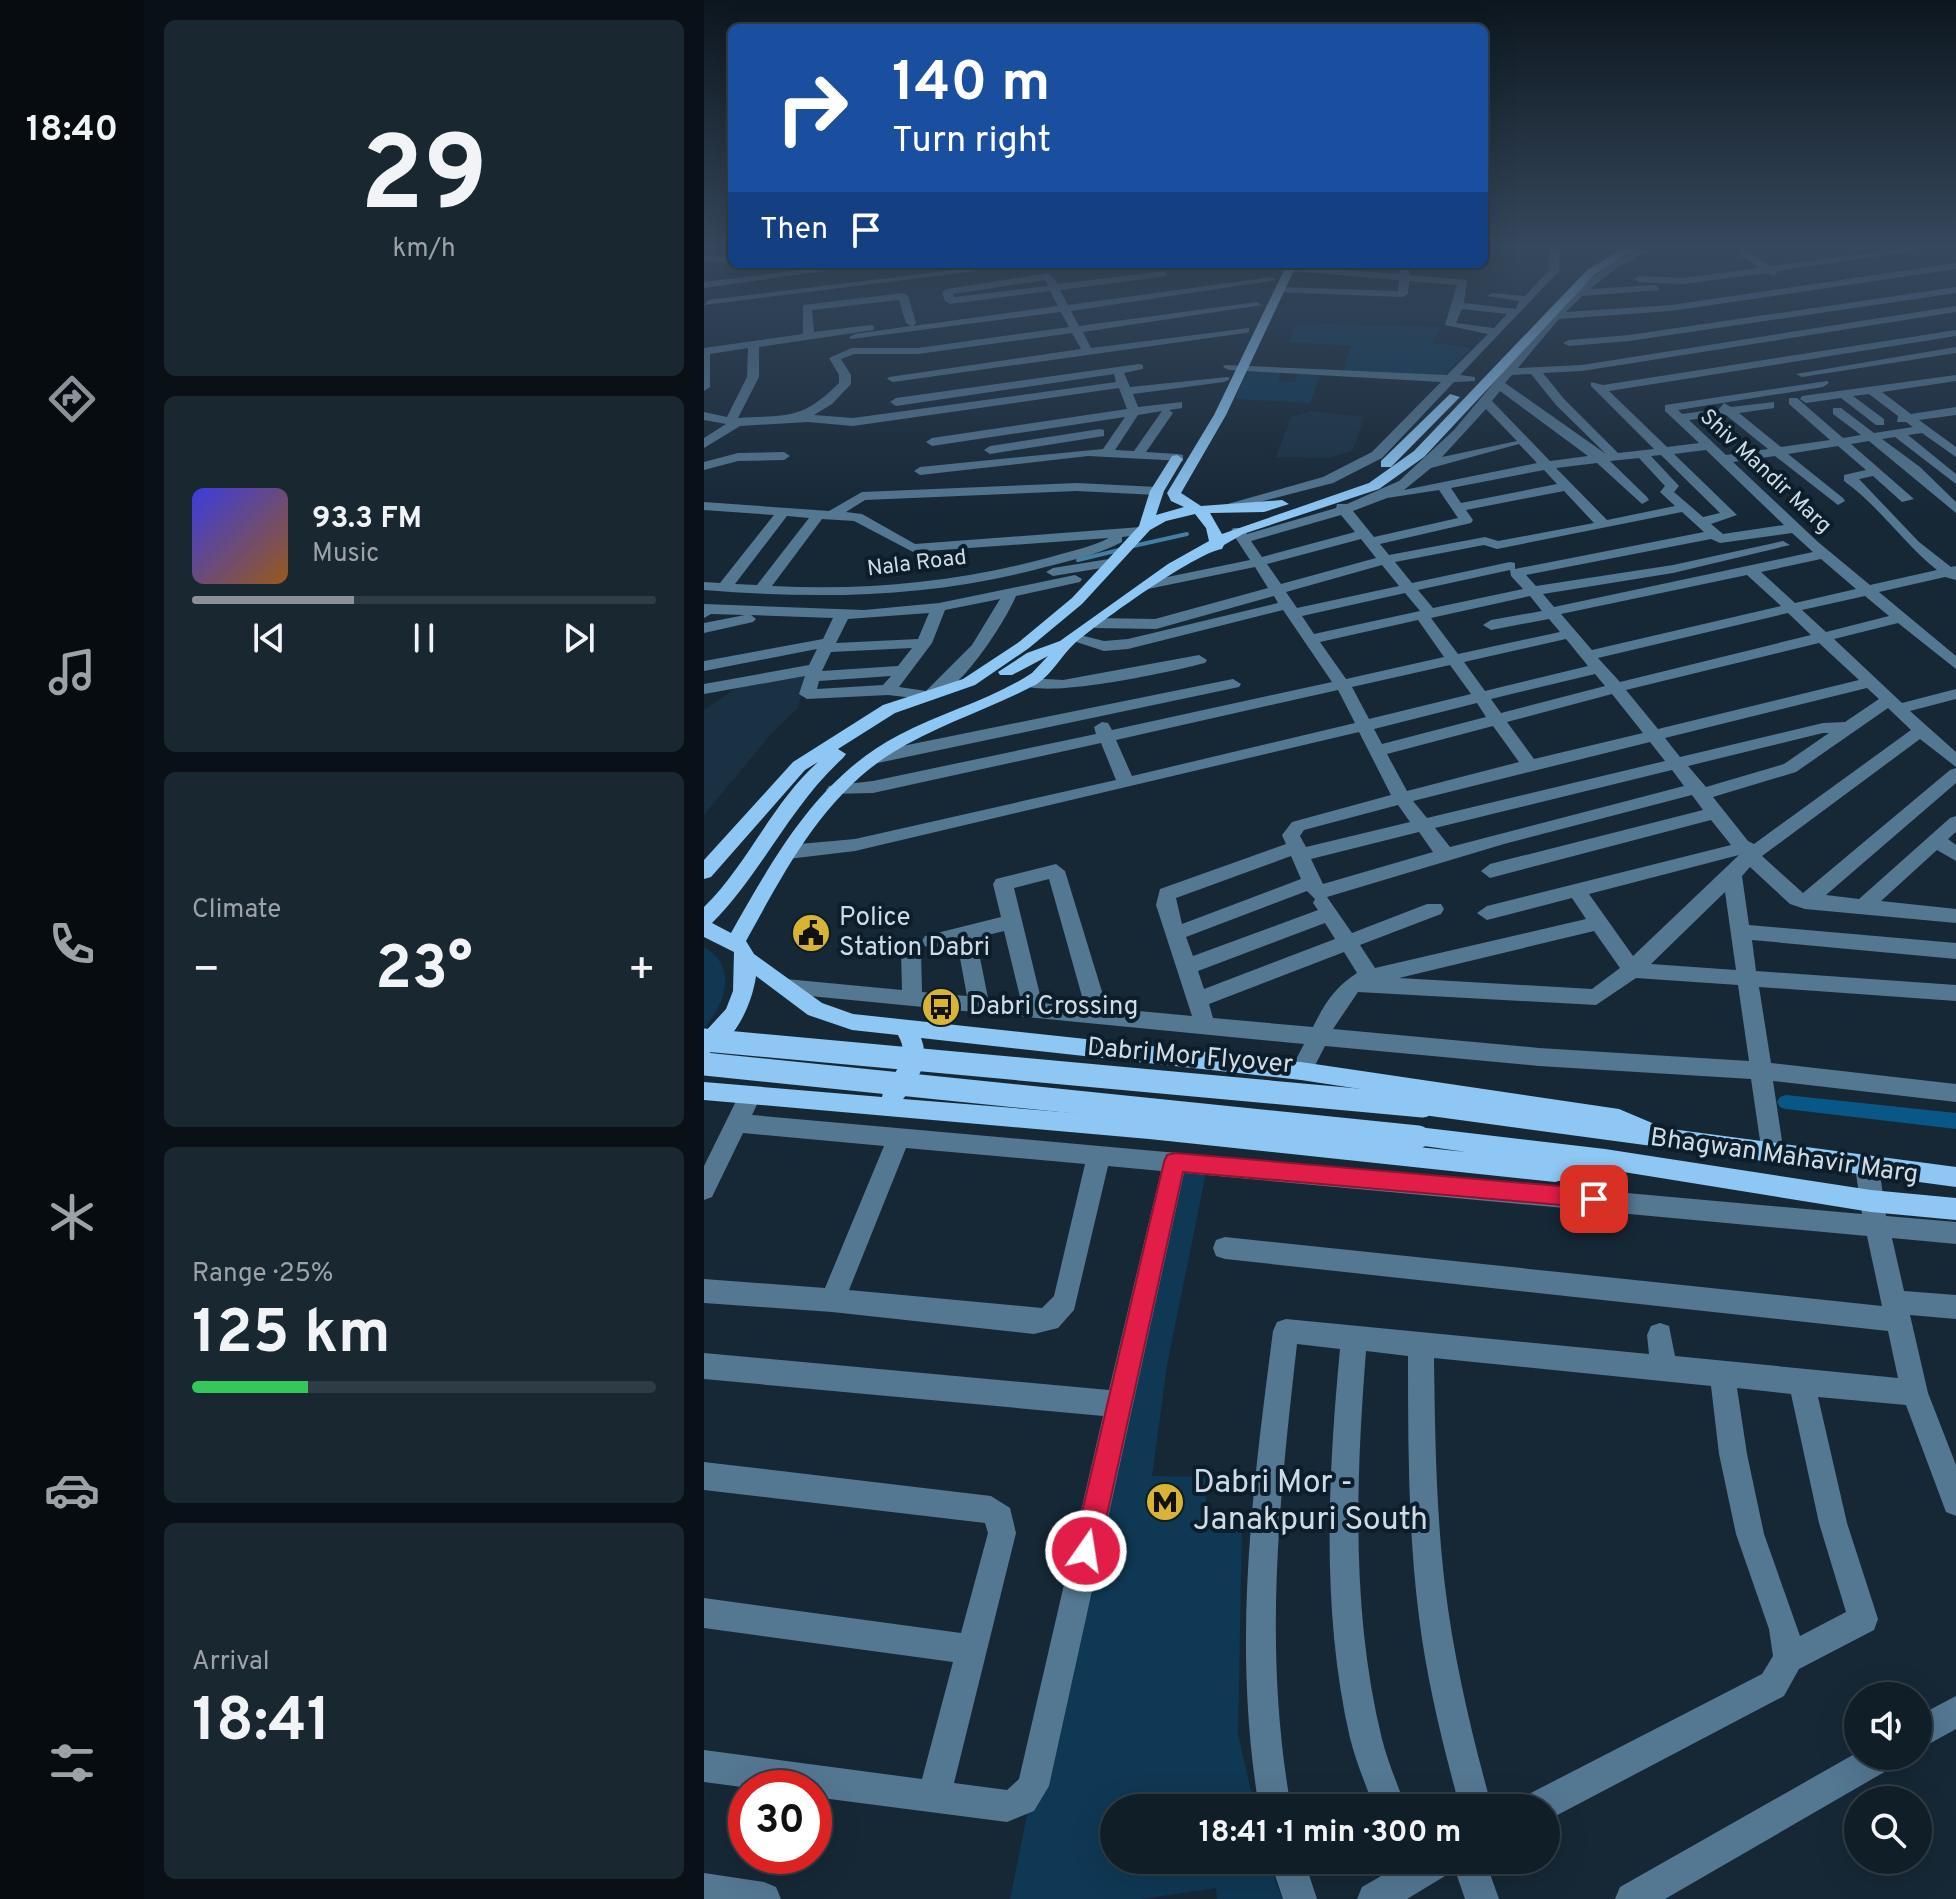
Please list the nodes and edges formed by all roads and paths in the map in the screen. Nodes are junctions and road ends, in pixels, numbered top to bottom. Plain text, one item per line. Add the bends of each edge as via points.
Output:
1 (796, 338) edge
2 (1015, 338) edge
3 (1081, 338) edge
4 (1189, 338) edge
5 (1241, 338) edge
6 (1249, 338) edge
7 (1487, 338) edge
8 (1512, 338) edge
9 (1533, 338) edge
10 (1540, 338) edge
11 (1566, 338) joint
12 (1621, 338) joint
13 (1698, 338) edge
14 (1771, 338) edge
15 (1840, 338) edge
16 (1877, 338) edge
17 (1927, 338) edge
18 (754, 343) junction
19 (1239, 343) junction
20 (1887, 344) junction
21 (1630, 348) junction
22 (1956, 350) edge
23 (704, 352) edge
24 (1088, 352) junction
25 (1576, 355) junction
26 (1909, 357) junction
27 (1522, 358) junction
28 (1640, 359) junction
29 (893, 362) dead end
30 (1139, 367) dead end
31 (1650, 369) junction
32 (1117, 370) junction
33 (1232, 371) junction
34 (1535, 371) junction
35 (1511, 372) junction
36 (1586, 372) junction
37 (1498, 378) junction
38 (893, 379) junction
39 (1449, 379) junction
40 (1471, 379) junction
41 (1661, 381) junction
42 (1952, 382) edge
43 (1823, 383) dead end
44 (704, 385) edge
45 (1126, 388) junction
46 (1694, 389) dead end
47 (1717, 392) junction
48 (1874, 392) junction
49 (1605, 393) junction
50 (1846, 396) junction
51 (1793, 401) junction
52 (896, 402) junction
53 (1486, 402) junction
54 (1729, 411) junction
55 (1837, 411) dead end
56 (1956, 411) edge
57 (1134, 412) junction
58 (704, 416) edge
59 (898, 416) junction
60 (1107, 417) junction
61 (1679, 418) junction
62 (1913, 418) junction
63 (799, 419) junction
64 (734, 421) junction
65 (1880, 422) junction
66 (1855, 425) junction
67 (936, 426) junction
68 (1925, 429) junction
69 (1100, 433) junction
70 (1897, 433) junction
71 (1869, 437) junction
72 (1839, 441) junction
73 (705, 442) edge
74 (1513, 444) dead end
75 (1708, 446) junction
76 (1774, 450) junction
77 (1667, 451) junction
78 (1088, 452) junction
79 (1107, 453) junction
80 (1956, 453) edge
81 (1642, 454) junction
82 (1138, 455) junction
83 (784, 456) dead end
84 (1616, 457) junction
85 (1178, 458) junction
86 (1600, 459) junction
87 (1722, 460) junction
88 (1426, 465) junction
89 (1547, 465) junction
90 (704, 466) edge
91 (921, 466) junction
92 (1875, 472) junction
93 (1956, 480) edge
94 (1443, 486) junction
95 (1567, 486) junction
96 (1157, 491) junction
97 (915, 494) junction
98 (1939, 495) junction
99 (1372, 498) junction
100 (1907, 499) junction
101 (1642, 500) dead end
102 (1838, 501) dead end
103 (1876, 504) junction
104 (704, 506) edge
105 (1342, 507) junction
106 (1459, 507) junction
107 (1197, 508) junction
108 (1229, 508) junction
109 (1683, 508) junction
110 (1956, 509) edge
111 (785, 510) junction
112 (827, 513) junction
113 (1700, 522) junction
114 (1604, 525) junction
115 (1795, 528) junction
116 (1138, 531) junction
117 (1551, 534) junction
118 (1714, 534) junction
119 (1240, 535) junction
120 (1368, 538) junction
121 (1497, 545) junction
122 (1783, 545) dead end
123 (1217, 546) junction
124 (1824, 554) junction
125 (1384, 560) junction
126 (1260, 562) junction
127 (1575, 562) junction
128 (1107, 566) junction
129 (1513, 569) junction
130 (1750, 569) junction
131 (1953, 573) edge
132 (1593, 580) junction
133 (1148, 585) junction
134 (704, 586) edge
135 (1406, 587) junction
136 (761, 590) junction
137 (1280, 590) junction
138 (1533, 591) junction
139 (1870, 592) junction
140 (1010, 593) junction
141 (704, 594) edge
142 (730, 596) junction
143 (1081, 597) junction
144 (1610, 599) junction
145 (1120, 605) junction
146 (939, 607) junction
147 (1290, 609) junction
148 (1796, 609) junction
149 (704, 613) edge
150 (780, 613) junction
151 (1551, 613) junction
152 (1426, 615) junction
153 (842, 616) junction
154 (1901, 618) junction
155 (1095, 623) junction
156 (1491, 625) dead end
157 (704, 628) edge
158 (1570, 634) junction
159 (1823, 636) junction
160 (1310, 639) junction
161 (1068, 642) junction
162 (924, 643) junction
163 (827, 645) junction
164 (1199, 660) dead end
165 (1455, 660) junction
166 (1594, 662) junction
167 (1956, 664) edge
168 (704, 666) edge
169 (903, 670) junction
170 (814, 673) junction
171 (1872, 682) junction
172 (1028, 683) junction
173 (1233, 684) dead end
174 (1341, 684) junction
175 (1616, 688) junction
176 (704, 689) edge
177 (888, 690) junction
178 (1956, 694) edge
179 (929, 695) junction
180 (1481, 696) junction
181 (1895, 703) junction
182 (1098, 714) junction
183 (1497, 719) junction
184 (1852, 727) junction
185 (1921, 730) junction
186 (1355, 732) junction
187 (1654, 735) junction
188 (1106, 737) junction
189 (1376, 751) junction
190 (873, 758) junction
191 (1956, 761) edge
192 (1677, 763) junction
193 (1530, 765) junction
194 (1956, 774) edge
195 (1126, 782) junction
196 (835, 790) junction
197 (1700, 791) junction
198 (1401, 797) junction
199 (1718, 812) junction
200 (1956, 822) edge
201 (1422, 823) junction
202 (1936, 840) junction
203 (1298, 851) junction
204 (1748, 851) junction
205 (788, 852) junction
206 (1445, 854) junction
207 (1956, 854) edge
208 (1490, 871) dead end
209 (704, 872) edge
210 (1732, 874) junction
211 (1315, 887) junction
212 (1577, 891) junction
213 (1805, 902) junction
214 (1861, 908) junction
215 (1434, 909) dead end
216 (1487, 913) dead end
217 (1328, 914) junction
218 (1956, 916) edge
219 (704, 919) edge
220 (1012, 922) junction
221 (1598, 923) junction
222 (704, 928) edge
223 (1740, 932) junction
224 (965, 933) junction
225 (1175, 934) junction
226 (932, 941) dead end
227 (1347, 941) junction
228 (740, 950) junction
229 (911, 951) dead end
230 (1956, 951) edge
231 (1186, 967) junction
232 (1632, 970) junction
233 (1747, 978) junction
234 (1362, 980) junction
235 (786, 987) junction
236 (1956, 993) edge
237 (912, 997) junction
238 (1197, 1000) junction
239 (979, 1004) junction
240 (1033, 1009) junction
241 (1098, 1015) junction
242 (1205, 1025) junction
243 (903, 1026) junction
244 (1320, 1036) junction
245 (704, 1040) edge
246 (704, 1046) edge
247 (704, 1064) edge
248 (1301, 1071) junction
249 (1762, 1078) junction
250 (704, 1091) edge
251 (1956, 1093) edge
252 (750, 1096) junction
253 (876, 1106) junction
254 (737, 1123) junction
255 (899, 1137) junction
256 (1669, 1141) junction
257 (1773, 1154) junction
258 (1099, 1155) junction
259 (1605, 1159) junction
260 (1175, 1162) junction
261 (1867, 1167) junction
262 (1956, 1177) edge
263 (704, 1190) edge
264 (1956, 1209) edge
265 (1873, 1213) junction
266 (1956, 1233) edge
267 (1225, 1248) dead end
268 (704, 1291) edge
269 (832, 1300) junction
270 (1956, 1307) edge
271 (1897, 1311) junction
272 (1660, 1335) dead end
273 (1354, 1338) junction
274 (1421, 1345) junction
275 (704, 1366) edge
276 (1663, 1367) junction
277 (1722, 1373) junction
278 (1801, 1381) junction
279 (1915, 1393) junction
280 (1119, 1404) junction
281 (704, 1476) edge
282 (1956, 1502) edge
283 (704, 1613) edge
284 (974, 1650) junction
285 (1788, 1658) junction
286 (1956, 1712) edge
287 (1932, 1726) edge
288 (704, 1766) edge
289 (1858, 1770) edge
290 (1272, 1794) edge
291 (1385, 1794) edge
292 (1472, 1794) edge
293 (934, 1796) junction
294 (1560, 1796) edge
295 (1292, 1874) edge
296 (1409, 1874) edge
297 (1473, 1874) edge
298 (704, 1890) edge
299 (764, 1899) edge
300 (1300, 1899) edge
301 (1374, 1899) edge
302 (1482, 1899) edge
303 (1632, 1899) edge

1 - 18 street
2 - 63 street via 918,351 840,354 835,358 845,384
3 - 24 street
4 - 24 street
5 - 19 main road
6 - 33 main road
7 - 39 street
8 - 40 main road
9 - 37 main road
10 - 27 street
11 - 12 street
11 - 25 street
12 - 21 street
13 - 21 street
14 - 28 street
15 - 31 street
16 - 20 street
17 - 20 street
18 - 23 street
18 - 64 street via 753,377
19 - 32 street via 1110,360
19 - 33 main road
20 - 26 street
20 - 41 street
21 - 25 street
21 - 28 street
22 - 26 street
23 - 44 street
24 - 38 street
25 - 27 street
25 - 36 street
26 - 42 street
26 - 47 street
27 - 35 street
28 - 31 street
28 - 36 street
29 - 38 street
30 - 32 street
31 - 36 street
31 - 41 street
32 - 45 street
32 - 52 street
33 - 39 street
33 - 45 street
33 - 85 main road
33 - 107 main road via 1215,424 1174,493
34 - 35 street
34 - 36 street
34 - 84 street
35 - 37 street
36 - 49 street
37 - 53 street
37 - 86 street
37 - 119 main road via 1419,454 1374,486
38 - 52 street
39 - 40 street
39 - 108 street via 1390,443 1353,469
40 - 108 main road via 1398,454 1355,483 1268,507
41 - 49 street
42 - 48 street
43 - 47 street, Shiv Mandir Marg
45 - 57 street
45 - 67 street
46 - 49 street
47 - 54 street
47 - 61 street, Shiv Mandir Marg via 1669,406
48 - 50 street
48 - 62 street
49 - 77 street
50 - 51 street
50 - 65 street
51 - 54 street
51 - 72 street
52 - 59 street
53 - 88 street
53 - 89 street
54 - 61 street
54 - 76 street
55 - 66 street
56 - 62 street
57 - 60 street
57 - 79 street
57 - 82 street via 1172,409
58 - 64 street
59 - 63 street via 844,423
59 - 67 street
60 - 67 street
60 - 69 street
61 - 75 street, Shiv Mandir Marg
62 - 65 street
62 - 68 street
63 - 64 street
64 - 73 street
65 - 66 street
66 - 71 street
67 - 91 street
68 - 70 street
68 - 80 street
69 - 78 street
69 - 91 street
70 - 71 street
70 - 93 street
71 - 72 street
71 - 98 street
72 - 76 street
72 - 92 street
74 - 88 street
75 - 77 street
75 - 87 street, Shiv Mandir Marg
76 - 87 street
76 - 102 street
77 - 81 street
77 - 113 street via 1730,515
78 - 79 street
78 - 91 street
79 - 82 street
81 - 84 street
81 - 109 street via 1672,486 1667,492
82 - 85 street
83 - 90 street via 729,458
84 - 86 street
85 - 96 main road
86 - 89 street
86 - 101 street
87 - 115 street, Shiv Mandir Marg
88 - 99 street via 1402,485
89 - 94 street
89 - 95 street
91 - 97 street
92 - 100 street
92 - 103 street via 1849,478
94 - 99 street
94 - 106 street
95 - 106 street
95 - 114 street
96 - 97 street via 1077,487
96 - 116 main road
97 - 112 street via 857,496
98 - 100 street
98 - 110 street
99 - 105 street
100 - 103 street
103 - 131 street via 1914,545
104 - 111 street
105 - 119 street
105 - 120 street
106 - 120 street via 1466,517 1463,522
107 - 108 main road
107 - 116 main road via 1169,513
107 - 123 main road via 1216,531
109 - 113 street
109 - 114 street
111 - 112 street
111 - 142 street
112 - 116 street via 865,519 913,548
112 - 136 street
113 - 118 street
114 - 117 street
115 - 118 street via 1727,541
115 - 124 street, Shiv Mandir Marg
116 - 128 main road
116 - 136 street, Nala Road via 1034,566 930,587 873,594
117 - 121 street
117 - 127 street
118 - 127 street
119 - 123 main road
119 - 126 street
120 - 125 street
120 - 126 street
121 - 125 street via 1485,541
121 - 129 street
122 - 132 street
123 - 133 main road
124 - 130 street
124 - 139 street, Shiv Mandir Marg
125 - 135 street
125 - 137 street
126 - 133 street
126 - 137 street
127 - 129 street
127 - 132 street
128 - 140 street
128 - 142 street via 888,600
128 - 143 main road
129 - 135 street
129 - 138 street
130 - 144 street
130 - 148 street
131 - 139 street
132 - 138 street
132 - 144 street
133 - 145 main road
134 - 142 street, Nala Road
135 - 147 street
135 - 152 street
136 - 142 street, Nala Road
137 - 147 street
137 - 155 street via 1156,624
138 - 151 street
138 - 152 street
139 - 148 street
139 - 154 street, Shiv Mandir Marg
140 - 146 street
140 - 179 street via 989,633
141 - 142 street
142 - 149 street
142 - 150 street
143 - 145 main road
143 - 179 main road via 1059,619 969,682
144 - 151 street
145 - 155 main road
146 - 153 street
146 - 162 street
147 - 160 street
147 - 161 street via 1128,644
148 - 159 street
148 - 166 street
150 - 153 street
150 - 157 street
151 - 156 street
151 - 158 street
152 - 160 street
152 - 165 street
153 - 163 street
154 - 159 street
154 - 167 street, Shiv Mandir Marg
155 - 161 main road
158 - 165 street
158 - 166 street
159 - 171 street
159 - 175 street
160 - 174 street
161 - 172 main road via 1051,668
161 - 219 main road via 852,743 813,773 731,891
162 - 163 street
162 - 169 street
163 - 168 street
163 - 170 street
164 - 172 street via 1063,685
165 - 174 street
165 - 180 street
166 - 175 street
166 - 180 street
169 - 170 street
169 - 177 street
170 - 176 street
170 - 177 street via 807,694
171 - 181 street
171 - 187 street
172 - 190 main road via 914,733
173 - 182 street
174 - 186 street
174 - 188 street
175 - 183 street
175 - 187 street
177 - 179 street
178 - 181 street
179 - 209 main road via 889,709 799,766
180 - 183 street
180 - 186 street
181 - 184 street
181 - 185 street
182 - 188 street
182 - 190 street
183 - 189 street
183 - 193 street
184 - 192 street via 1823,728
184 - 197 street via 1774,775
185 - 191 street
185 - 204 street
186 - 189 street
186 - 195 street
187 - 192 street
187 - 193 street
188 - 195 street
188 - 196 street via 911,780
189 - 198 street
190 - 196 main road
192 - 197 street
192 - 201 street
193 - 198 street
194 - 213 street
195 - 205 street via 855,845
196 - 205 main road
197 - 199 street
197 - 206 street
198 - 201 street
198 - 203 street via 1298,826 1291,835
199 - 204 street
199 - 208 street
200 - 202 street
201 - 203 street
201 - 206 street
202 - 207 street
202 - 214 street
203 - 211 street
203 - 225 street via 1167,894
204 - 210 street
204 - 212 street
204 - 213 street
205 - 228 main road
206 - 211 street
210 - 223 street
210 - 232 street
211 - 217 street
211 - 225 street
212 - 216 street
212 - 221 street
213 - 214 street
214 - 218 street
215 - 227 street
217 - 227 street
217 - 231 street
220 - 224 street
220 - 240 street
220 - 241 street via 1004,882 1058,872
221 - 232 street
221 - 234 street
222 - 228 main road
223 - 230 street
223 - 233 street
224 - 226 street
224 - 239 street
225 - 231 street
227 - 234 street
227 - 238 street
228 - 235 main road
228 - 246 main road via 747,986 741,1003
229 - 237 street
231 - 238 street
232 - 233 street
232 - 234 street via 1608,992 1581,998
233 - 236 street
233 - 249 street
234 - 244 street via 1341,995
235 - 237 street
235 - 243 main road via 815,1009 852,1022
237 - 239 street
238 - 242 street
239 - 240 street
240 - 241 street
241 - 242 street
242 - 244 street
243 - 248 main road
243 - 253 main road via 914,1043 913,1065 900,1088
244 - 248 street
244 - 249 street
245 - 256 main road, Dabri Mor Flyover, bridge via 1423,1106
247 - 259 main road, Dabri Mor Flyover, bridge
248 - 256 main road via 1619,1119
249 - 251 street
249 - 257 street
250 - 252 main road
252 - 253 main road
252 - 254 street
253 - 259 main road via 1555,1172
254 - 255 street
254 - 263 street
255 - 258 street
255 - 269 street
256 - 257 main road, Bhagwan Mahavir Marg
257 - 261 main road, Bhagwan Mahavir Marg
258 - 260 street
258 - 269 street via 1065,1302 1049,1319 1034,1322
259 - 265 main road, Bhagwan Mahavir Marg
260 - 265 street
260 - 280 street
261 - 262 main road, Bhagwan Mahavir Marg
261 - 265 street
264 - 265 main road, Bhagwan Mahavir Marg
265 - 266 street
265 - 271 street
267 - 271 street
268 - 269 street
270 - 271 street
271 - 279 street
272 - 276 street
273 - 274 street
273 - 290 street via 1286,1331 1264,1523 1259,1646 1265,1760
273 - 291 street via 1344,1555 1355,1684
274 - 276 street
274 - 292 street via 1424,1507 1434,1617
275 - 280 street
276 - 277 street
277 - 278 street
277 - 285 street via 1750,1534 1784,1629
278 - 279 street
278 - 285 street via 1833,1523 1863,1619
279 - 282 street
280 - 293 street via 1033,1786 1023,1800 1007,1806
281 - 284 street via 991,1510 1000,1518 1002,1533
283 - 284 street
284 - 293 street
285 - 294 street via 1773,1685
286 - 287 street
288 - 293 street
289 - 303 street
295 - 300 street
296 - 301 street
297 - 302 street
298 - 299 street

